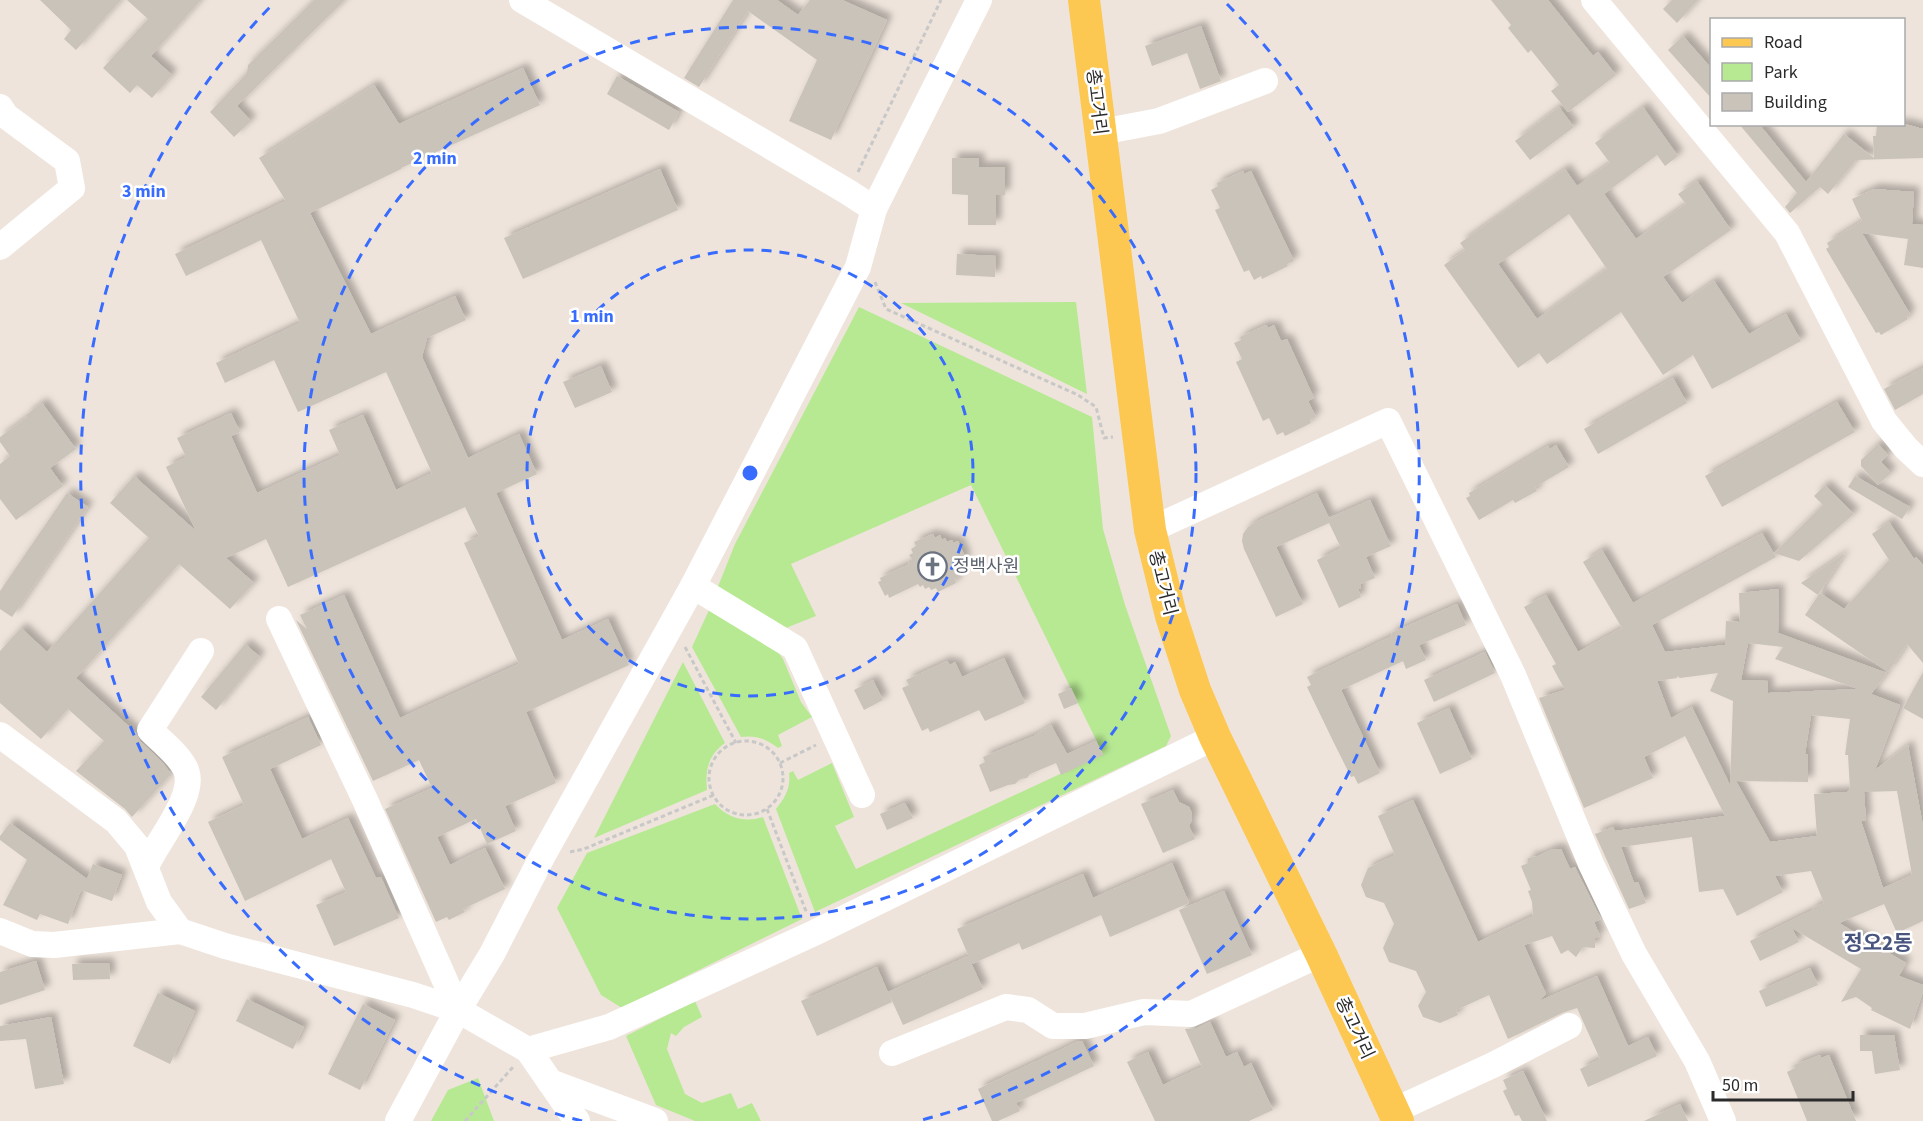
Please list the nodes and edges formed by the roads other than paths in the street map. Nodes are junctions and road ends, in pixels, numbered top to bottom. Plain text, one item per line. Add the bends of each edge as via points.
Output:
1 (522, 0) edge
2 (979, 0) edge
3 (1084, 0) edge
4 (1594, 0) edge
5 (1265, 81) dead end
6 (0, 107) edge
7 (1101, 132) junction
8 (873, 209) junction
9 (0, 247) edge
10 (1923, 464) edge
11 (1150, 530) junction
12 (693, 586) junction
13 (279, 620) dead end
14 (201, 651) dead end
15 (0, 735) edge
16 (1215, 737) junction
17 (862, 795) dead end
18 (146, 867) junction
19 (180, 931) junction
20 (0, 932) edge
21 (1321, 954) junction
22 (458, 1010) junction
23 (1569, 1026) dead end
24 (528, 1050) junction
25 (892, 1053) dead end
26 (550, 1082) junction
27 (1395, 1116) edge
28 (398, 1121) edge
29 (577, 1121) edge
30 (655, 1121) edge
31 (1723, 1121) edge

1 - 8 street
2 - 8 street
3 - 7 main road, 총고거리
4 - 10 street via 1787,233 1884,421
5 - 7 street via 1159,121
6 - 9 street via 6,116 67,161 72,188
7 - 11 main road, 총고거리
8 - 12 street via 858,267
11 - 16 main road, 총고거리 via 1171,616
11 - 31 street via 1388,421 1513,675 1624,934 1696,1061
12 - 17 street via 795,648
12 - 22 street
13 - 22 street via 365,800
14 - 18 street via 150,730 184,766 188,788
15 - 18 street via 116,821 137,846
16 - 21 main road, 총고거리
16 - 24 street via 814,933 609,1027
18 - 19 street via 159,902
19 - 20 street via 54,945 32,944
19 - 22 street
21 - 25 street via 1191,1014 1144,1012 1085,1026 1053,1026 1028,1010 1006,1007
21 - 27 main road, 총고거리
22 - 24 street
22 - 28 street
23 - 27 street
24 - 26 street
26 - 29 street
26 - 30 street

